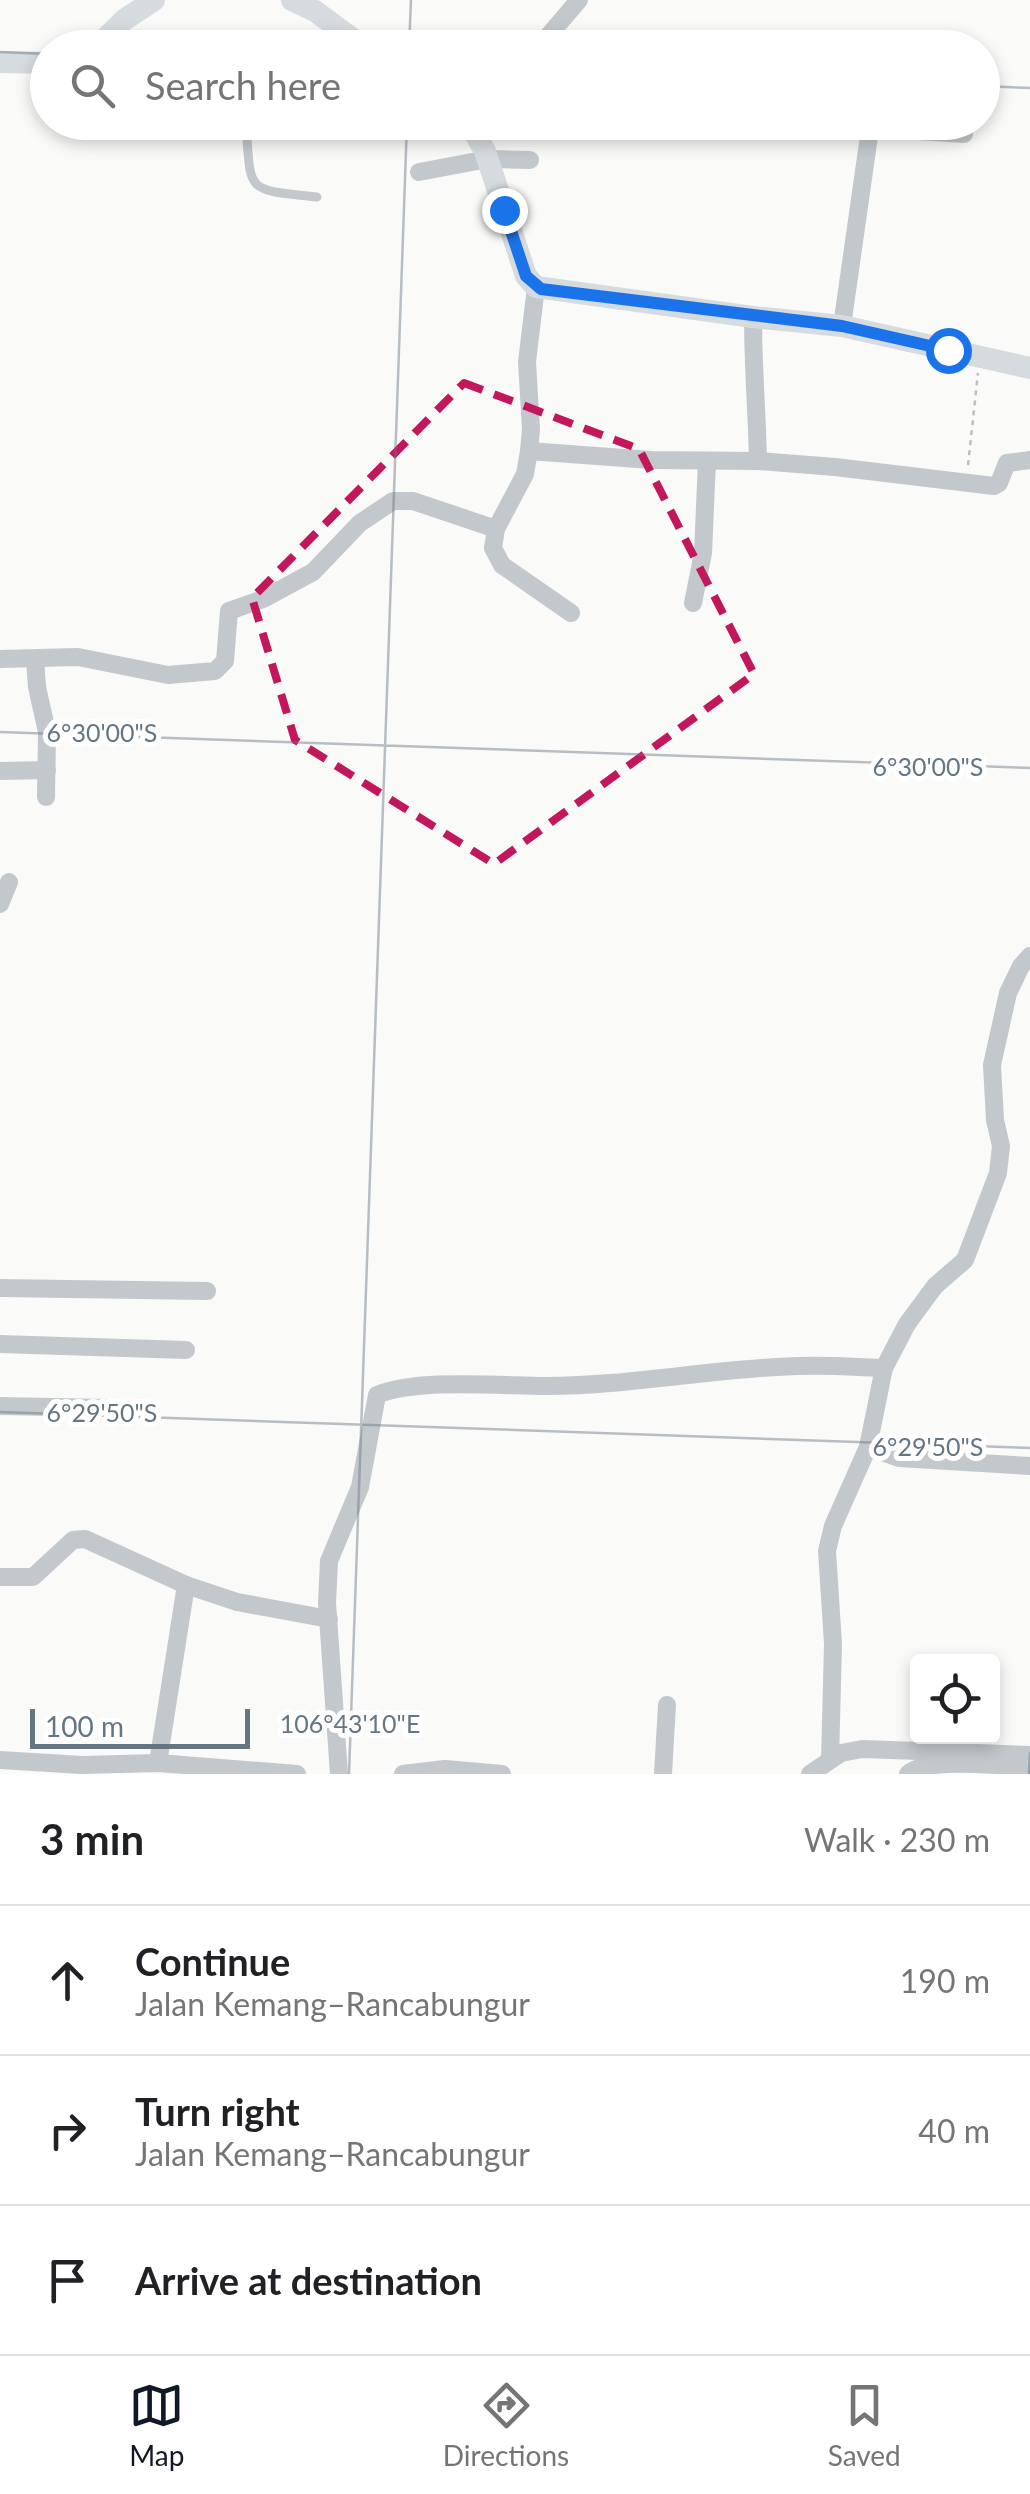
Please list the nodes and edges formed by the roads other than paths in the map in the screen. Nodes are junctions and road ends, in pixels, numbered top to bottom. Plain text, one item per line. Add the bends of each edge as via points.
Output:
1 (154, 0) edge
2 (292, 0) edge
3 (579, 0) edge
4 (116, 30) edge
5 (341, 30) edge
6 (553, 30) edge
7 (0, 62) edge
8 (30, 63) edge
9 (247, 140) edge
10 (478, 140) edge
11 (868, 140) edge
12 (488, 159) junction
13 (530, 160) dead end
14 (420, 172) dead end
15 (317, 197) dead end
16 (536, 286) junction
17 (753, 318) junction
18 (842, 326) junction
19 (1030, 368) edge
20 (529, 451) junction
21 (1030, 460) edge
22 (758, 461) junction
23 (706, 462) junction
24 (496, 529) junction
25 (693, 603) dead end
26 (571, 613) dead end
27 (0, 659) edge
28 (35, 659) junction
29 (0, 770) edge
30 (48, 770) junction
31 (46, 797) dead end
32 (9, 882) dead end
33 (0, 904) edge
34 (1030, 956) edge
35 (0, 1288) edge
36 (207, 1291) dead end
37 (0, 1344) edge
38 (186, 1350) dead end
39 (884, 1368) junction
40 (0, 1406) edge
41 (107, 1408) dead end
42 (868, 1447) junction
43 (1030, 1466) edge
44 (0, 1577) edge
45 (186, 1585) junction
46 (329, 1619) junction
47 (667, 1705) dead end
48 (1030, 1755) edge
49 (0, 1760) edge
50 (830, 1760) junction
51 (158, 1763) junction
52 (1030, 1767) edge
53 (297, 1774) edge
54 (339, 1774) edge
55 (404, 1774) edge
56 (502, 1774) edge
57 (663, 1774) edge
58 (810, 1774) edge
59 (908, 1774) edge

1 - 4 street
2 - 5 street
3 - 6 street
7 - 8 street
9 - 15 lane via 252,182 269,192
10 - 12 street
11 - 18 street
12 - 13 street
12 - 14 street
12 - 16 street via 526,276
16 - 17 street
16 - 20 street via 527,362
17 - 18 street
17 - 22 street
18 - 19 street
20 - 23 street
20 - 24 street via 525,474
21 - 22 street via 1008,463 994,486
22 - 23 street
23 - 25 street via 703,553
24 - 26 street via 494,548 502,565
24 - 28 street via 413,501 392,502 360,522 313,572 232,609 225,660 215,671 168,675 78,657
27 - 28 street
28 - 30 street
29 - 30 street
30 - 31 street
32 - 33 street
34 - 39 street via 1008,993 994,1056 998,1173 965,1260 935,1286
35 - 36 street
37 - 38 street
39 - 42 street
39 - 46 street via 799,1366 608,1384 377,1394 360,1487 329,1560
40 - 41 street
42 - 43 street via 899,1458
42 - 50 street via 827,1552
44 - 45 street via 33,1577 80,1538
45 - 46 street
45 - 51 street
46 - 54 street
47 - 57 street
48 - 50 street via 862,1749
49 - 51 street
50 - 58 street
51 - 53 street
52 - 59 street via 936,1765
55 - 56 street

